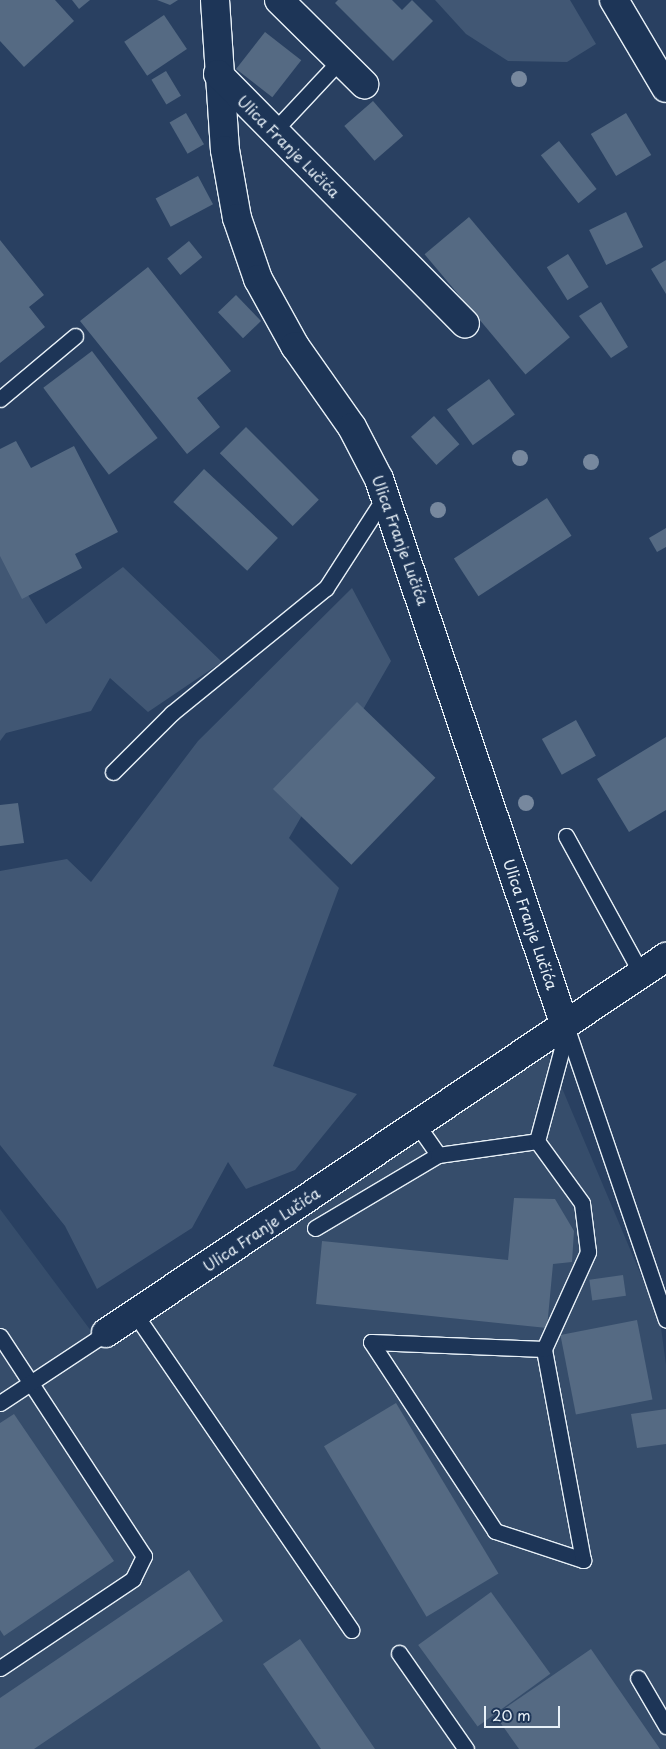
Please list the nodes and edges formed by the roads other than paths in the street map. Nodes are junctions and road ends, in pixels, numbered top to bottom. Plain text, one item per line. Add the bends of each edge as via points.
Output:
1 (216, 0) edge
2 (279, 0) edge
3 (614, 0) edge
4 (332, 69) dead end
5 (218, 74) junction
6 (364, 84) dead end
7 (666, 87) edge
8 (274, 130) junction
9 (465, 324) dead end
10 (75, 336) dead end
11 (0, 399) edge
12 (386, 496) junction
13 (112, 772) dead end
14 (566, 836) dead end
15 (666, 957) edge
16 (641, 973) junction
17 (566, 1026) junction
18 (416, 1123) junction
19 (537, 1141) junction
20 (438, 1155) junction
21 (315, 1228) dead end
22 (135, 1314) junction
23 (666, 1320) edge
24 (106, 1334) joint
25 (0, 1336) edge
26 (544, 1349) junction
27 (31, 1382) junction
28 (0, 1403) edge
29 (351, 1630) dead end
30 (399, 1653) dead end
31 (0, 1668) edge
32 (638, 1678) dead end
33 (666, 1726) edge
34 (466, 1749) edge

1 - 5 street, Ulica Franje Lučića
2 - 6 street
3 - 7 street
4 - 8 lane
5 - 8 street, Ulica Franje Lučića
5 - 12 street, Ulica Franje Lučića via 237,218 258,279 295,346 352,427
8 - 9 street, Ulica Franje Lučića
10 - 11 lane
12 - 13 lane via 326,588 172,713
12 - 17 street, Ulica Franje Lučića
14 - 16 lane
15 - 16 street, Ulica Franje Lučića
16 - 17 street, Ulica Franje Lučića
17 - 18 street, Ulica Franje Lučića
17 - 19 lane
17 - 23 lane
18 - 20 lane
18 - 22 street, Ulica Franje Lučića
19 - 20 lane
19 - 26 lane via 582,1203 588,1252
20 - 21 lane
22 - 24 street, Ulica Franje Lučića
22 - 29 lane
24 - 27 lane
25 - 27 lane
26 - 26 lane via 565,1464 583,1560 495,1532 371,1342
27 - 28 lane
27 - 31 lane via 144,1556 132,1579
30 - 34 lane
32 - 33 lane

